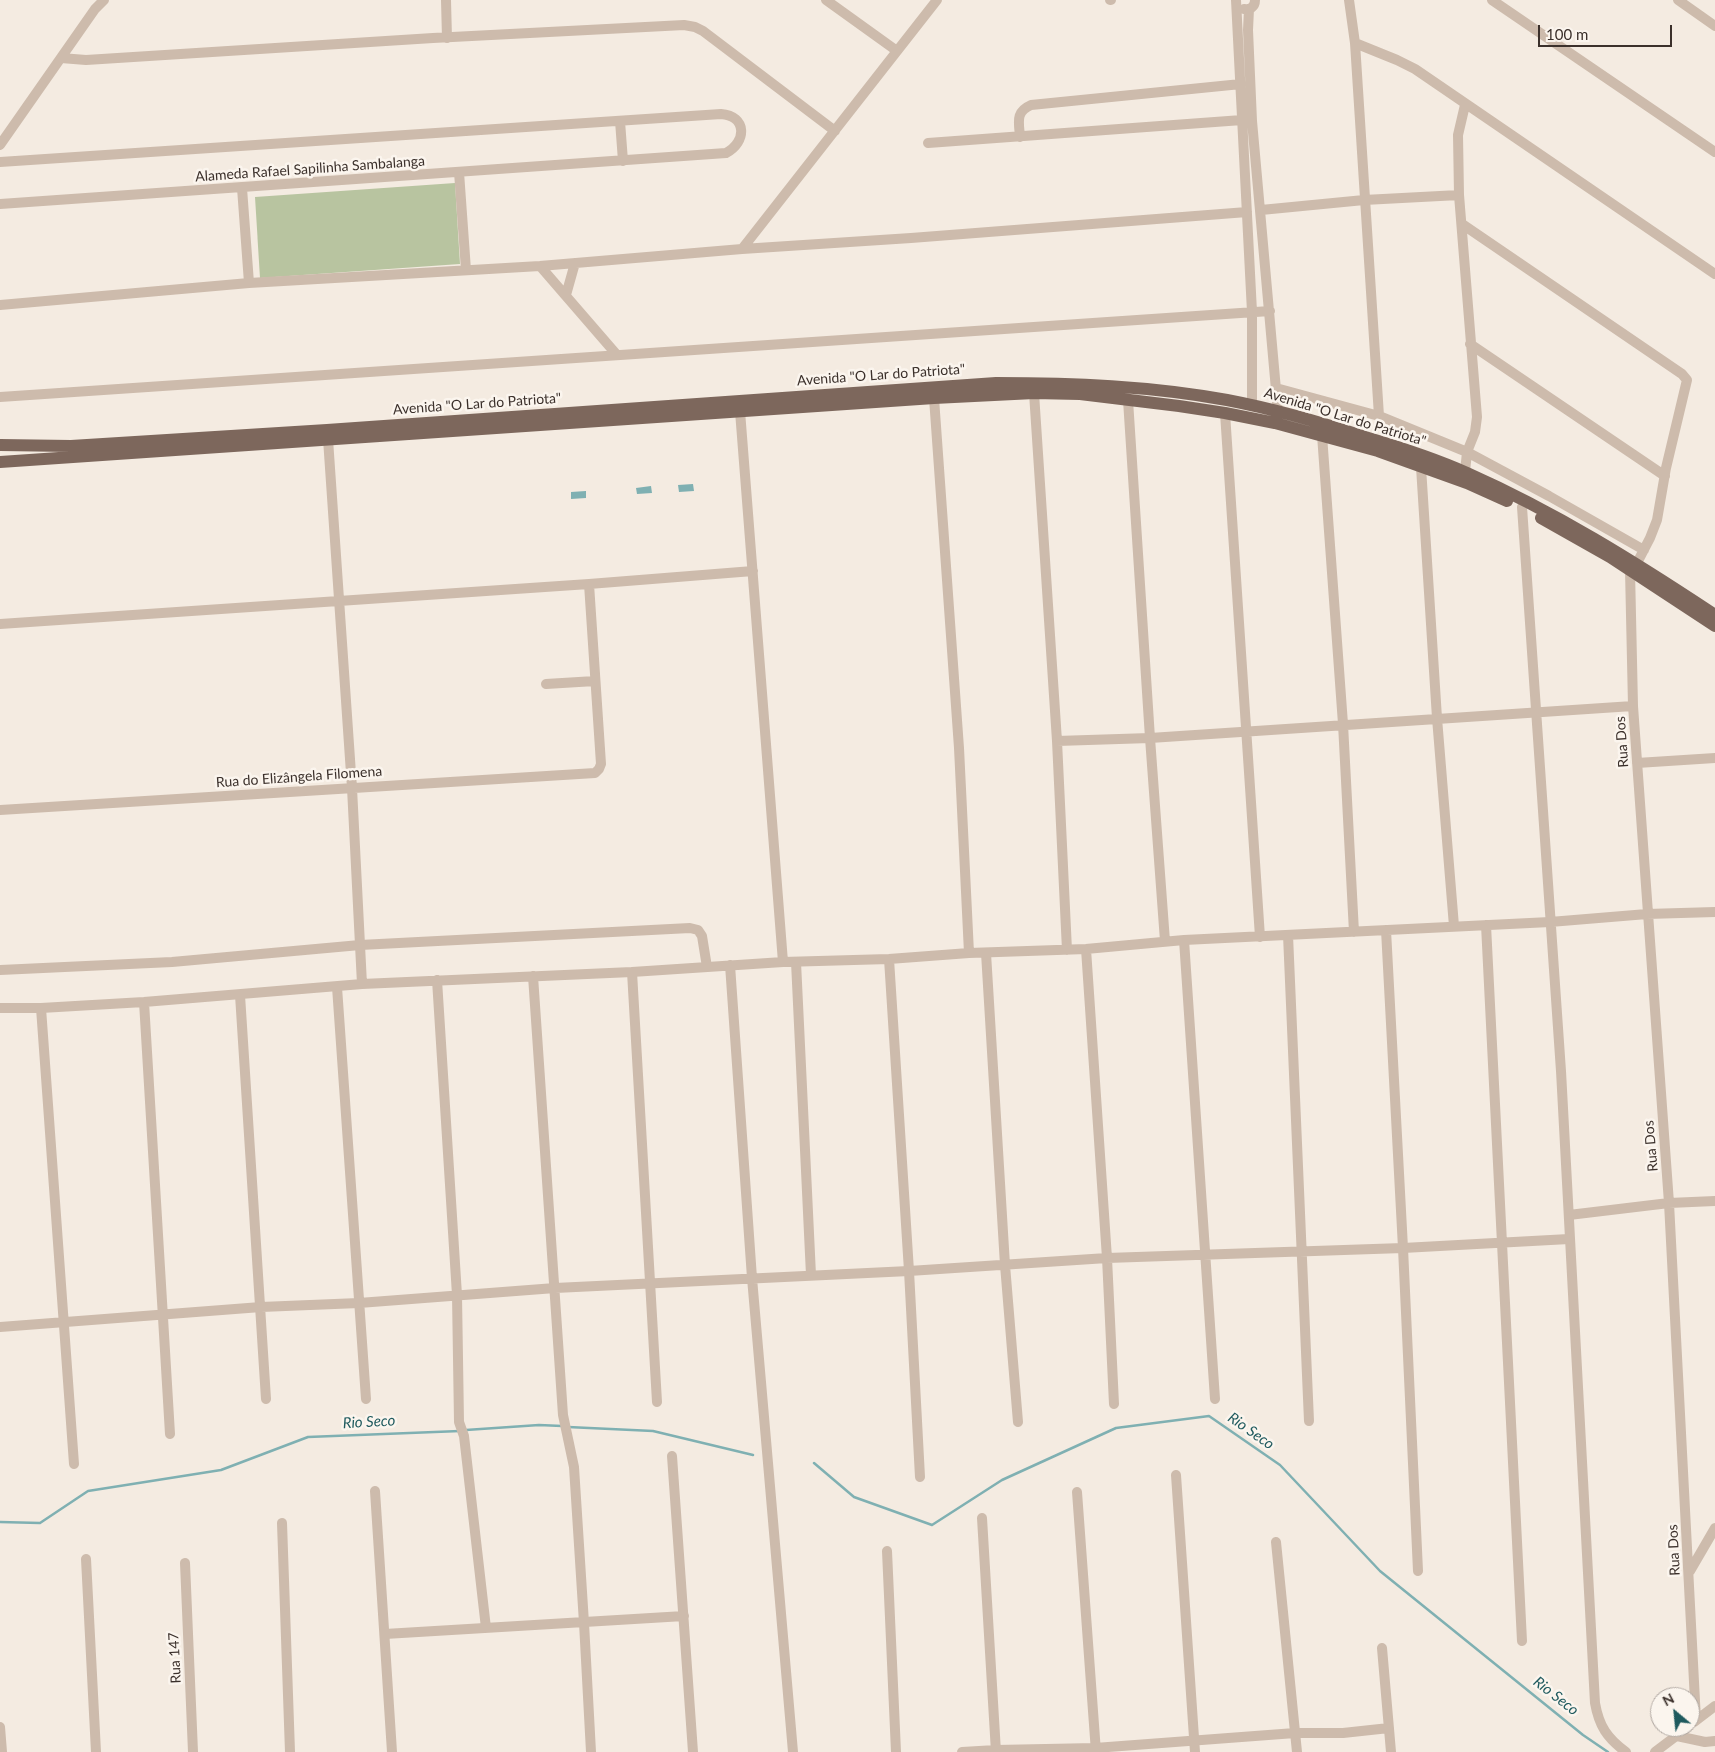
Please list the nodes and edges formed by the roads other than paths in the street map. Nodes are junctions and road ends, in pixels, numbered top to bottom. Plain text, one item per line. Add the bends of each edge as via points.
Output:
1 (104, 0) edge
2 (446, 0) edge
3 (826, 0) edge
4 (937, 0) edge
5 (1255, 0) edge
6 (1349, 0) edge
7 (1492, 0) edge
8 (1678, 0) edge
9 (1236, 2) edge
10 (1249, 9) junction
11 (1715, 26) edge
12 (447, 38) junction
13 (1355, 42) junction
14 (898, 50) junction
15 (61, 58) junction
16 (1240, 84) junction
17 (1465, 104) junction
18 (1242, 120) junction
19 (620, 121) junction
20 (836, 131) junction
21 (1020, 137) junction
22 (928, 143) dead end
23 (0, 145) edge
24 (1715, 152) edge
25 (623, 161) junction
26 (0, 162) edge
27 (459, 172) junction
28 (242, 188) junction
29 (1459, 195) junction
30 (1364, 200) junction
31 (0, 204) edge
32 (1261, 210) junction
33 (1247, 212) junction
34 (1462, 224) junction
35 (742, 249) junction
36 (575, 263) junction
37 (540, 266) junction
38 (466, 270) junction
39 (1715, 274) edge
40 (249, 283) junction
41 (566, 295) junction
42 (0, 305) edge
43 (1270, 311) junction
44 (1252, 312) junction
45 (1470, 344) junction
46 (617, 355) junction
47 (1276, 388) junction
48 (1034, 393) junction
49 (0, 397) edge
50 (934, 398) junction
51 (1128, 400) junction
52 (1252, 405) junction
53 (740, 412) junction
54 (1278, 412) junction
55 (1225, 413) junction
56 (1379, 416) junction
57 (1322, 435) junction
58 (328, 439) junction
59 (0, 446) edge
60 (1467, 452) junction
61 (0, 462) edge
62 (1421, 466) junction
63 (1465, 472) junction
64 (1665, 476) junction
65 (1522, 507) junction
66 (1644, 550) junction
67 (1633, 566) junction
68 (753, 571) junction
69 (589, 584) junction
70 (339, 600) junction
71 (1715, 614) edge
72 (0, 624) edge
73 (1715, 626) edge
74 (595, 681) junction
75 (546, 684) dead end
76 (1633, 706) junction
77 (1535, 712) junction
78 (1437, 718) junction
79 (1343, 724) junction
80 (1246, 732) junction
81 (1150, 738) junction
82 (1057, 741) junction
83 (1715, 758) edge
84 (1637, 763) junction
85 (352, 788) junction
86 (0, 810) edge
87 (1715, 912) edge
88 (1647, 914) junction
89 (1550, 922) junction
90 (1486, 925) junction
91 (1454, 926) junction
92 (1386, 930) junction
93 (1354, 932) junction
94 (1288, 935) junction
95 (1260, 937) junction
96 (1184, 940) junction
97 (1165, 941) junction
98 (360, 945) junction
99 (1086, 949) junction
100 (1067, 950) junction
101 (969, 953) junction
102 (986, 953) junction
103 (889, 959) junction
104 (783, 962) junction
105 (796, 962) junction
106 (730, 965) junction
107 (707, 967) junction
108 (0, 970) edge
109 (632, 972) junction
110 (533, 976) junction
111 (437, 980) junction
112 (362, 984) junction
113 (337, 987) junction
114 (240, 995) junction
115 (144, 1002) junction
116 (0, 1008) edge
117 (41, 1008) junction
118 (1715, 1201) edge
119 (1669, 1203) junction
120 (1568, 1215) junction
121 (1570, 1239) junction
122 (1501, 1242) junction
123 (1403, 1248) junction
124 (1302, 1251) junction
125 (1206, 1256) junction
126 (1107, 1258) junction
127 (1005, 1265) junction
128 (909, 1271) junction
129 (811, 1275) junction
130 (752, 1278) junction
131 (650, 1284) junction
132 (555, 1288) junction
133 (457, 1295) junction
134 (359, 1303) junction
135 (261, 1307) junction
136 (162, 1314) junction
137 (64, 1322) junction
138 (0, 1327) edge
139 (366, 1398) dead end
140 (266, 1399) dead end
141 (1215, 1399) dead end
142 (657, 1402) dead end
143 (1114, 1404) dead end
144 (1309, 1421) dead end
145 (1018, 1422) dead end
146 (170, 1434) dead end
147 (672, 1456) dead end
148 (74, 1464) dead end
149 (1176, 1475) dead end
150 (920, 1477) dead end
151 (375, 1491) dead end
152 (1077, 1492) dead end
153 (982, 1518) dead end
154 (282, 1523) dead end
155 (1715, 1528) edge
156 (1276, 1542) dead end
157 (887, 1552) dead end
158 (86, 1559) dead end
159 (185, 1563) dead end
160 (1418, 1571) dead end
161 (1689, 1572) junction
162 (684, 1616) junction
163 (584, 1623) junction
164 (486, 1628) junction
165 (385, 1634) junction
166 (1522, 1642) dead end
167 (1382, 1648) dead end
168 (1691, 1687) edge
169 (1715, 1706) edge
170 (1700, 1718) edge
171 (0, 1726) edge
172 (1389, 1728) junction
173 (1295, 1733) junction
174 (1676, 1737) edge
175 (1682, 1737) edge
176 (1194, 1740) junction
177 (1715, 1741) edge
178 (1096, 1750) edge
179 (996, 1751) edge
180 (2, 1752) edge
181 (96, 1752) edge
182 (193, 1752) edge
183 (290, 1752) edge
184 (392, 1752) edge
185 (591, 1752) edge
186 (693, 1752) edge
187 (793, 1752) edge
188 (896, 1752) edge
189 (962, 1752) edge
190 (1195, 1752) edge
191 (1296, 1752) edge
192 (1391, 1752) edge
193 (1626, 1752) edge
194 (1654, 1752) edge

1 - 15 street
2 - 12 street
3 - 14 street
4 - 14 street
5 - 10 street
6 - 13 street
7 - 24 street
8 - 11 street
9 - 10 street via 1240,8
9 - 16 street
10 - 32 street via 1250,87
12 - 15 street via 86,60
12 - 20 street via 695,26
13 - 17 street via 1410,66
13 - 30 street
14 - 20 street
15 - 23 street
16 - 18 street
16 - 21 street via 1031,105 1023,108 1019,117
17 - 29 street via 1458,135
17 - 39 street
18 - 21 street
18 - 33 street
19 - 25 street
19 - 25 street, Alameda Rafael Sapilinha Sambalanga via 727,114 738,122 742,134 737,146 726,154
19 - 26 street, Alameda Rafael Sapilinha Sambalanga
20 - 35 street
21 - 22 street
25 - 27 street, Alameda Rafael Sapilinha Sambalanga
27 - 28 street, Alameda Rafael Sapilinha Sambalanga
27 - 38 street
28 - 31 street, Alameda Rafael Sapilinha Sambalanga
28 - 40 street
29 - 30 street
29 - 34 street
30 - 32 street
30 - 56 street
32 - 43 street
33 - 35 street
33 - 44 street
34 - 45 street
34 - 64 street via 1684,376 1686,383
35 - 36 street
36 - 37 street
36 - 41 street
37 - 38 street
37 - 41 street
38 - 40 street
40 - 42 street
41 - 46 street
43 - 44 street
43 - 47 street
44 - 46 street
44 - 52 street
45 - 60 street via 1477,425
45 - 64 street
46 - 49 street
47 - 54 street
47 - 56 street
48 - 50 main road, Avenida "O Lar do Patriota"
48 - 51 main road, Avenida "O Lar do Patriota"
48 - 82 street
50 - 53 main road, Avenida "O Lar do Patriota"
50 - 101 street via 959,748
51 - 55 main road, Avenida "O Lar do Patriota"
51 - 81 street
52 - 54 main road, Avenida "O Lar do Patriota"
52 - 59 main road, Avenida "O Lar do Patriota" via 1163,390 1106,385 996,383 71,446
53 - 58 main road, Avenida "O Lar do Patriota"
53 - 68 street
54 - 63 main road, Avenida "O Lar do Patriota" via 1402,448
55 - 57 main road, Avenida "O Lar do Patriota"
55 - 80 street
56 - 60 street
57 - 62 main road, Avenida "O Lar do Patriota"
57 - 79 street
58 - 61 main road, Avenida "O Lar do Patriota"
58 - 70 street
60 - 63 street
60 - 66 street
62 - 65 main road, Avenida "O Lar do Patriota"
62 - 78 street
63 - 67 main road, Avenida "O Lar do Patriota" via 1551,514
64 - 66 street via 1657,520
65 - 67 main road, Avenida "O Lar do Patriota"
65 - 77 street
66 - 67 street
67 - 71 main road, Avenida "O Lar do Patriota"
67 - 73 main road, Avenida "O Lar do Patriota"
67 - 76 street, Rua Dos
68 - 69 street
68 - 104 street
69 - 70 street
69 - 74 street
70 - 72 street
70 - 85 street
74 - 75 street
74 - 85 street, Rua do Elizângela Filomena via 601,764 595,773
76 - 77 street
76 - 84 street, Rua Dos
77 - 78 street
77 - 89 street
78 - 79 street
78 - 91 street
79 - 80 street
79 - 93 street
80 - 81 street
80 - 95 street
81 - 82 street
81 - 97 street
82 - 100 street
83 - 84 street
84 - 88 street, Rua Dos
85 - 86 street, Rua do Elizângela Filomena
85 - 98 street
87 - 88 street
88 - 89 street
88 - 119 street, Rua Dos
89 - 90 street
89 - 120 street
90 - 91 street
90 - 122 street
91 - 92 street
92 - 93 street
92 - 123 street
93 - 94 street
94 - 95 street
94 - 124 street
95 - 96 street
96 - 97 street
96 - 125 street
97 - 99 street
98 - 107 street via 690,928 698,930 702,936
98 - 108 street via 172,962
98 - 112 street
99 - 100 street
99 - 126 street
100 - 102 street
101 - 102 street
101 - 103 street
102 - 127 street
103 - 105 street
103 - 128 street
104 - 105 street
104 - 106 street
105 - 129 street
106 - 107 street
106 - 130 street
107 - 109 street
109 - 110 street
109 - 131 street
110 - 111 street
110 - 132 street
111 - 112 street
111 - 133 street
112 - 113 street
113 - 114 street
113 - 134 street
114 - 115 street
114 - 135 street
115 - 117 street
115 - 136 street
116 - 117 street
117 - 137 street
118 - 119 street
119 - 120 street
119 - 161 street, Rua Dos
120 - 121 street
121 - 122 street
121 - 193 street via 1595,1703 1598,1719 1606,1732
122 - 123 street
122 - 166 street
123 - 124 street
123 - 160 street
124 - 125 street
124 - 144 street
125 - 126 street
125 - 141 street
126 - 127 street
126 - 143 street
127 - 128 street
127 - 145 street
128 - 129 street
128 - 150 street
129 - 130 street
130 - 131 street
130 - 187 street
131 - 132 street
131 - 142 street
132 - 133 street
132 - 163 street via 563,1414 574,1467
133 - 134 street
133 - 164 street via 459,1422 464,1436
134 - 135 street
134 - 139 street
135 - 136 street
135 - 140 street
136 - 137 street
136 - 146 street
137 - 138 street
137 - 148 street
147 - 162 street
149 - 176 street
151 - 165 street
152 - 178 street
153 - 179 street
154 - 183 street
155 - 161 street
156 - 173 street
157 - 188 street
158 - 181 street
159 - 182 street, Rua 147
161 - 168 street, Rua Dos
162 - 163 street
162 - 186 street
163 - 164 street
163 - 185 street
164 - 165 street
165 - 184 street
167 - 172 street
169 - 170 street
171 - 180 street
172 - 173 street via 1343,1733
172 - 192 street
173 - 176 street
173 - 191 street
174 - 194 street
175 - 177 street
176 - 178 street
176 - 190 street
178 - 179 street
179 - 189 street

